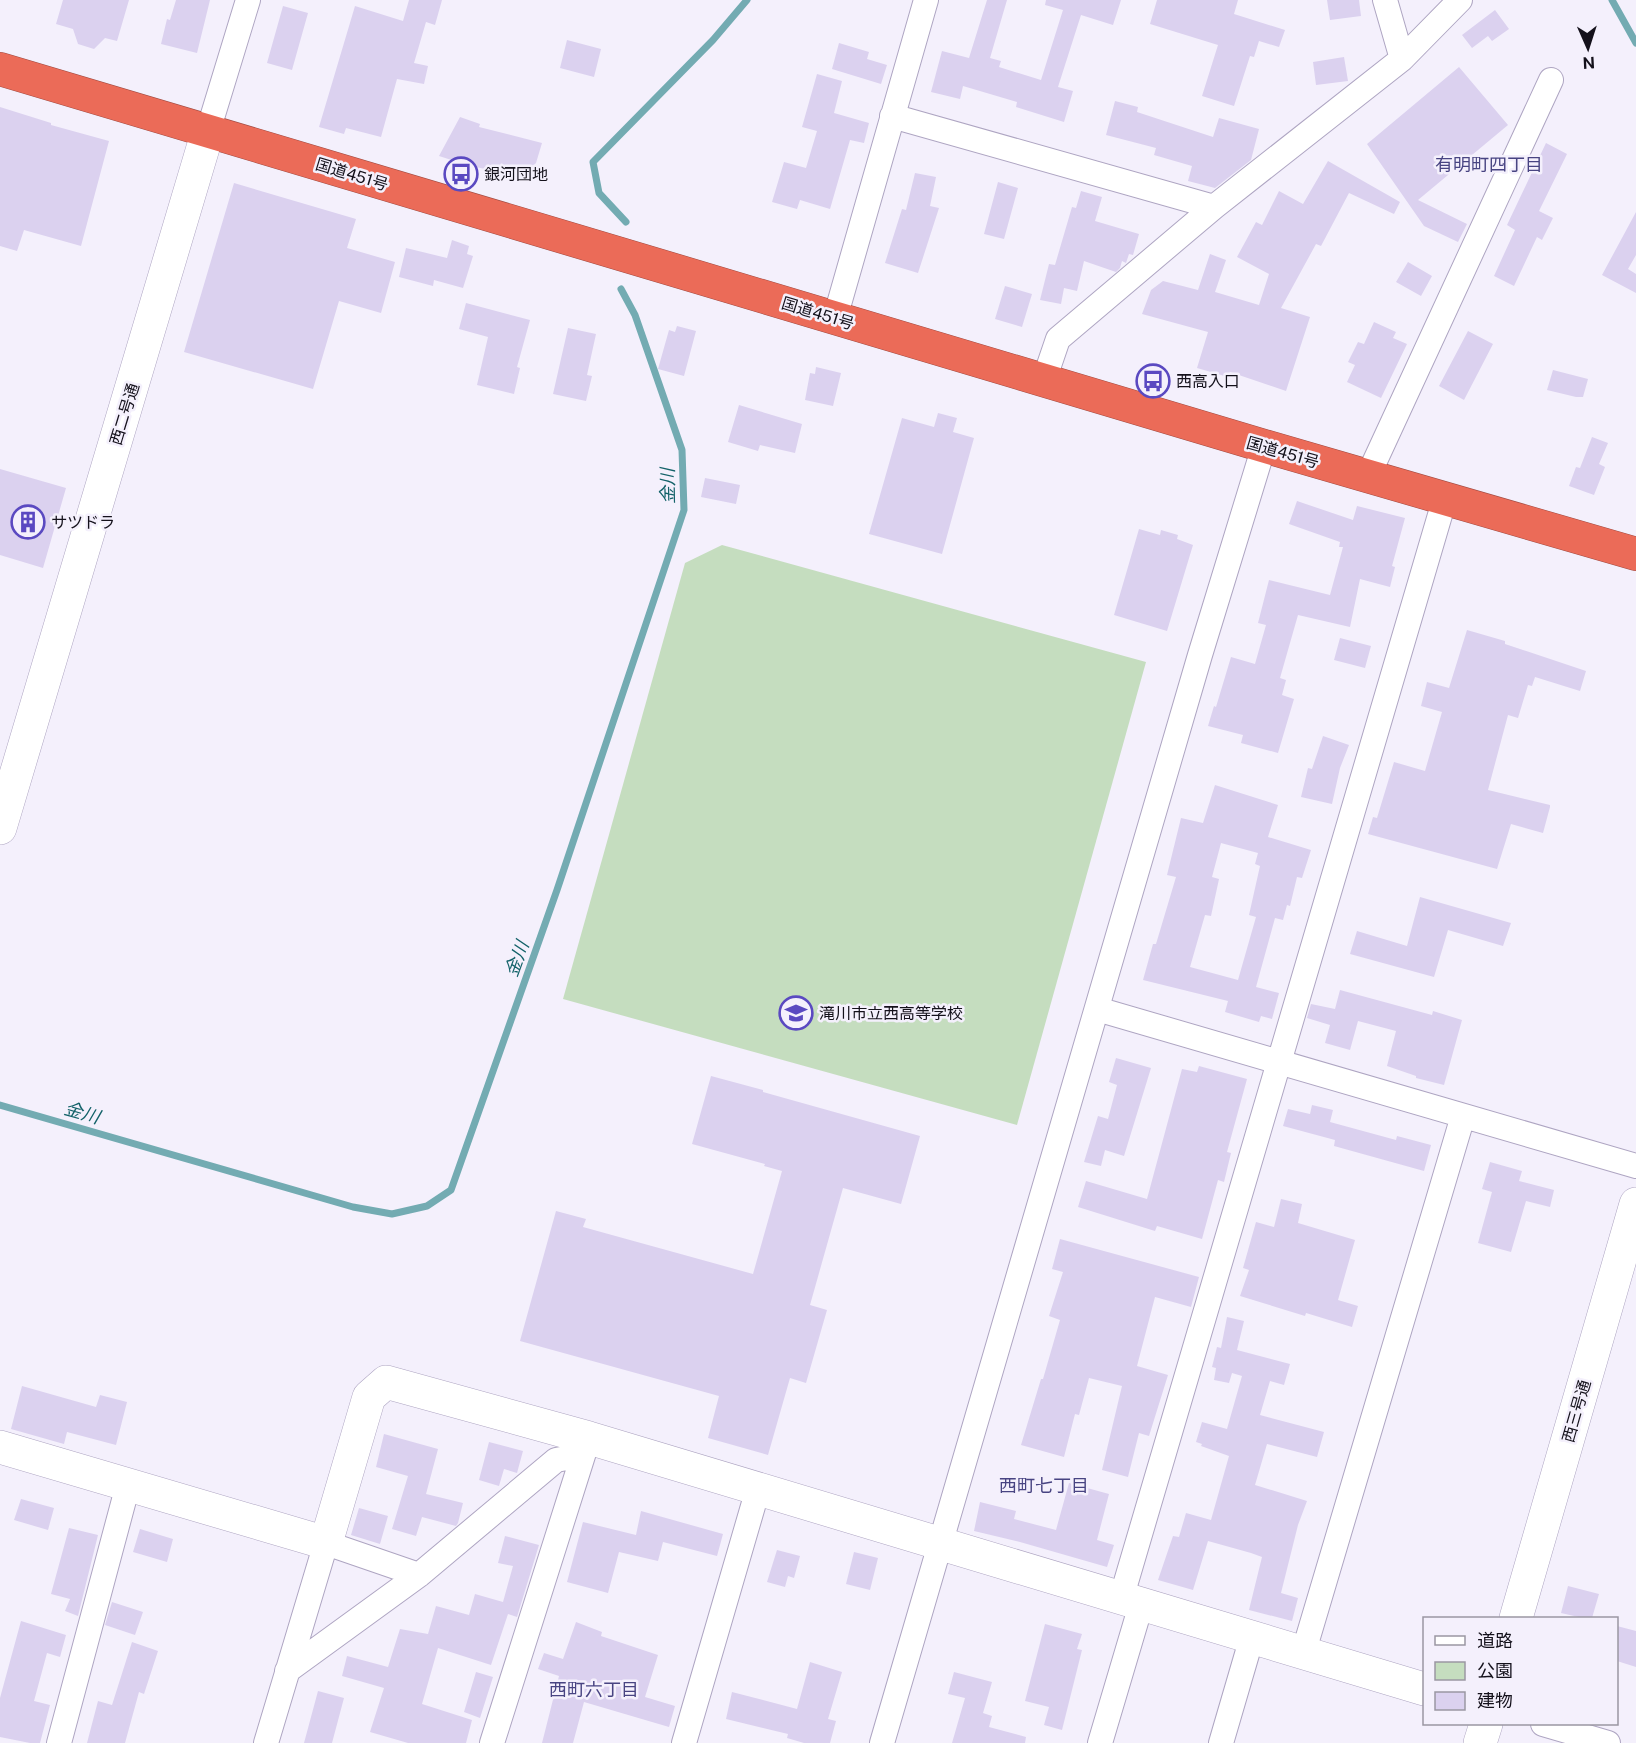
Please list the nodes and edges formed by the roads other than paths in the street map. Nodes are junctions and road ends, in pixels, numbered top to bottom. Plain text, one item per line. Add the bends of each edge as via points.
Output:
1 (248, 0) edge
2 (926, 0) edge
3 (1385, 0) edge
4 (1460, 0) edge
5 (1402, 59) junction
6 (0, 69) edge
7 (1551, 80) dead end
8 (892, 116) junction
9 (208, 131) junction
10 (1214, 207) junction
11 (836, 318) junction
12 (1044, 380) junction
13 (1264, 446) junction
14 (1368, 476) junction
15 (1445, 498) junction
16 (1636, 554) edge
17 (0, 828) edge
18 (1097, 1009) junction
19 (1278, 1062) junction
20 (1463, 1116) junction
21 (1636, 1167) edge
22 (1636, 1204) edge
23 (585, 1446) junction
24 (0, 1447) edge
25 (128, 1485) junction
26 (758, 1489) junction
27 (326, 1543) junction
28 (940, 1544) junction
29 (419, 1575) junction
30 (1131, 1602) junction
31 (1516, 1617) edge
32 (1252, 1637) junction
33 (1303, 1654) junction
34 (287, 1671) junction
35 (1423, 1688) edge
36 (1486, 1725) edge
37 (1546, 1725) edge
38 (1604, 1742) edge
39 (59, 1743) edge
40 (266, 1743) edge
41 (492, 1743) edge
42 (684, 1743) edge
43 (882, 1743) edge
44 (1100, 1743) edge
45 (1221, 1743) edge
46 (1480, 1743) edge

1 - 9 street, 西二号通
2 - 8 street
3 - 5 street
4 - 5 street
5 - 10 street
6 - 9 highway, 国道451号
7 - 14 street
8 - 10 street
8 - 11 street
9 - 11 highway, 国道451号
9 - 17 street, 西二号通
10 - 12 street via 1058,339
11 - 12 highway, 国道451号
12 - 13 highway, 国道451号
13 - 14 highway, 国道451号
13 - 18 street
14 - 15 highway, 国道451号
15 - 16 highway, 国道451号
15 - 19 street
18 - 19 street
18 - 28 street
19 - 20 street
19 - 30 street
20 - 21 street
20 - 33 street
22 - 31 street, 西三号通
23 - 26 street
23 - 27 street via 386,1382 369,1397
23 - 29 street via 556,1460
23 - 41 street
24 - 25 street
25 - 27 street
25 - 39 street
26 - 28 street
26 - 42 street
27 - 29 street
27 - 34 street
28 - 30 street
28 - 43 street
29 - 34 street
30 - 32 street
30 - 44 street
32 - 33 street
32 - 45 street
33 - 35 street
34 - 40 street
36 - 46 street
37 - 38 street

